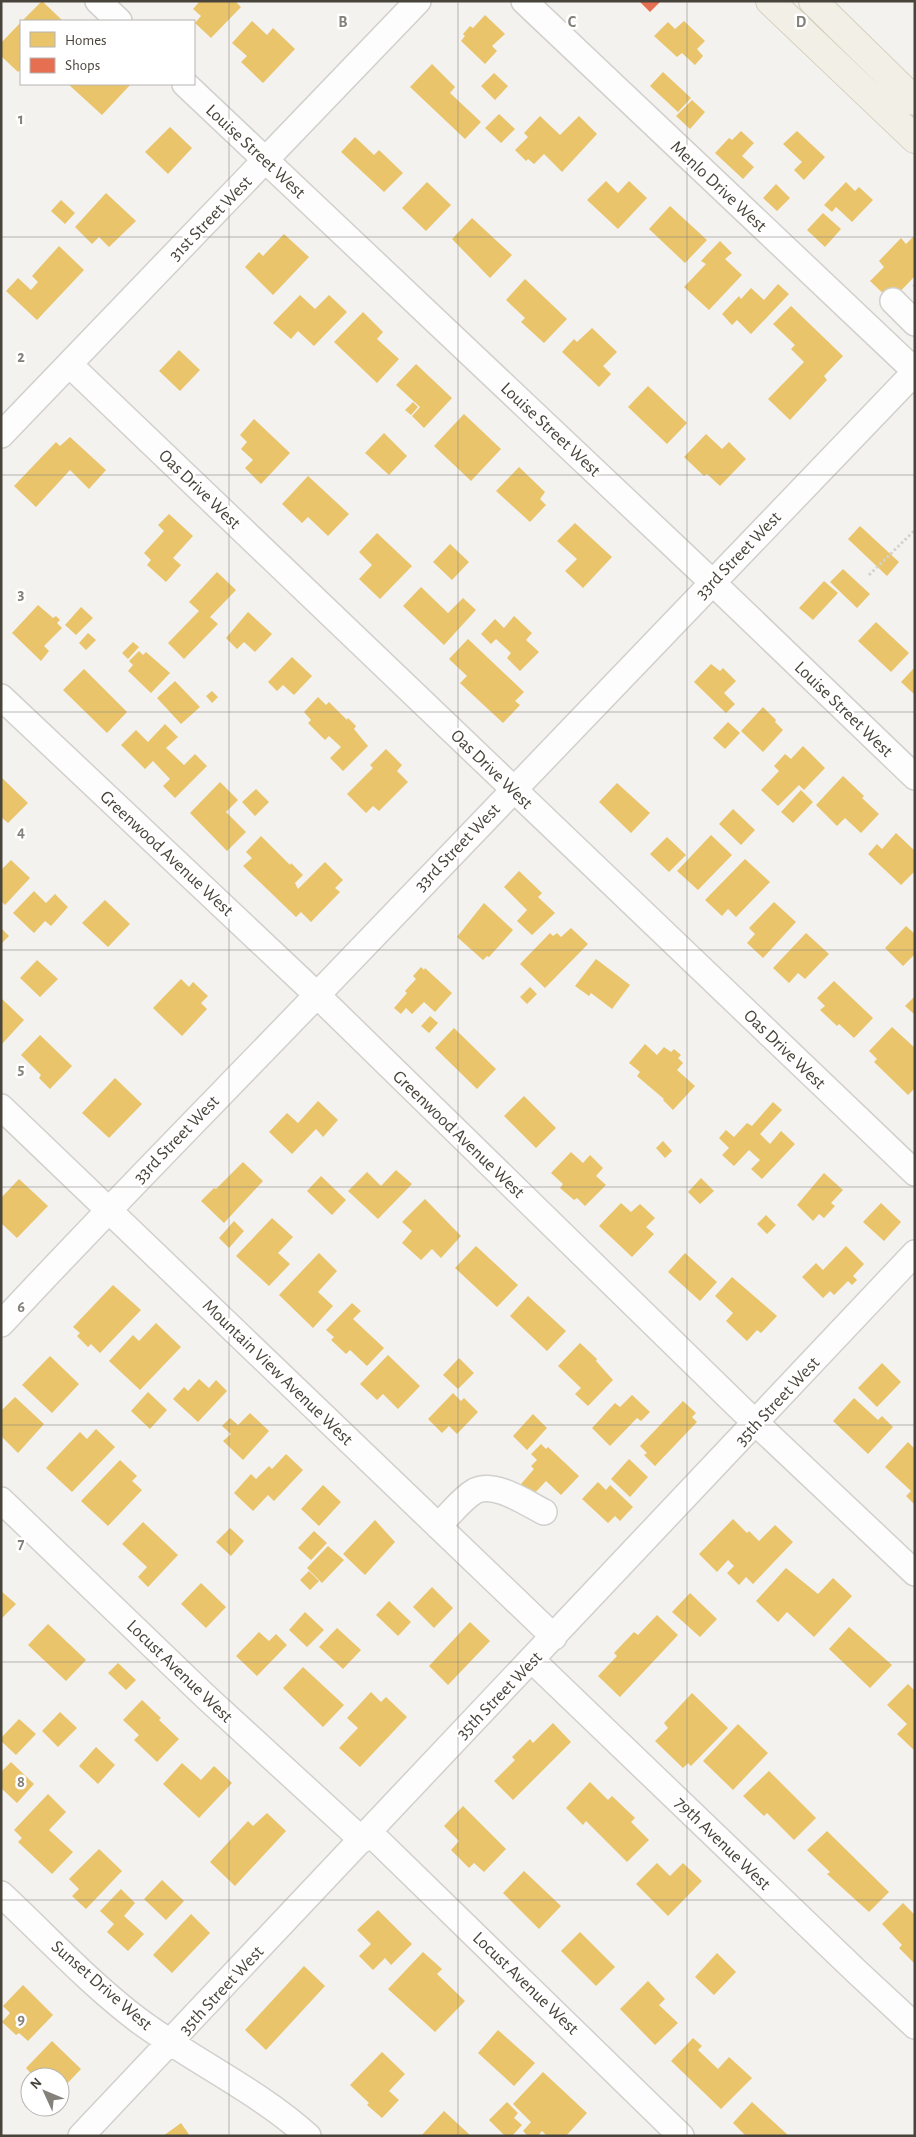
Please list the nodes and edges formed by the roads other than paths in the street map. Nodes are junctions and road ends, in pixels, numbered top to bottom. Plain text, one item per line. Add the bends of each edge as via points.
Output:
1 (98, 1) edge
2 (418, 1) edge
3 (524, 1) edge
4 (770, 1) edge
5 (814, 1) edge
6 (118, 20) edge
7 (186, 85) edge
8 (915, 101) edge
9 (915, 139) edge
10 (266, 160) junction
11 (893, 302) dead end
12 (915, 323) edge
13 (70, 365) junction
14 (913, 377) edge
15 (1, 435) edge
16 (712, 582) junction
17 (1, 697) edge
18 (915, 777) edge
19 (513, 788) junction
20 (317, 995) junction
21 (1, 1107) edge
22 (915, 1173) edge
23 (108, 1209) junction
24 (915, 1254) edge
25 (1, 1324) edge
26 (756, 1423) junction
27 (1, 1500) edge
28 (544, 1512) dead end
29 (438, 1526) junction
30 (915, 1573) edge
31 (554, 1637) junction
32 (532, 1660) junction
33 (366, 1836) junction
34 (1, 1894) edge
35 (915, 2026) edge
36 (172, 2042) junction
37 (81, 2136) edge
38 (308, 2136) edge
39 (681, 2136) edge

1 - 6 street
2 - 10 street, 31st Street West
3 - 14 street, Menlo Drive West
4 - 9 main road
5 - 8 main road
7 - 10 street, Louise Street West
10 - 13 street, 31st Street West
10 - 16 street, Louise Street West
11 - 12 street
13 - 15 street, 31st Street West
13 - 19 street, Oas Drive West
14 - 16 street, 33rd Street West
16 - 18 street, Louise Street West
16 - 19 street, 33rd Street West
17 - 20 street, Greenwood Avenue West
19 - 20 street, 33rd Street West
19 - 22 street, Oas Drive West
20 - 23 street, 33rd Street West
20 - 26 street, Greenwood Avenue West
21 - 23 street, Mountain View Avenue West
23 - 25 street, 33rd Street West
23 - 29 street, Mountain View Avenue West
24 - 26 street, 35th Street West
26 - 30 street, Greenwood Avenue West
26 - 31 street, 35th Street West
27 - 33 street, Locust Avenue West via 206,1697
28 - 29 street via 489,1488 466,1498
29 - 31 street, Mountain View Avenue West
31 - 32 street, 35th Street West
32 - 33 street, 35th Street West
32 - 35 street, 79th Avenue West
33 - 36 street, 35th Street West
33 - 39 street, Locust Avenue West
34 - 36 street, Sunset Drive West via 121,2006
36 - 37 street, 35th Street West
36 - 38 street, Sunset Drive West via 270,2106

